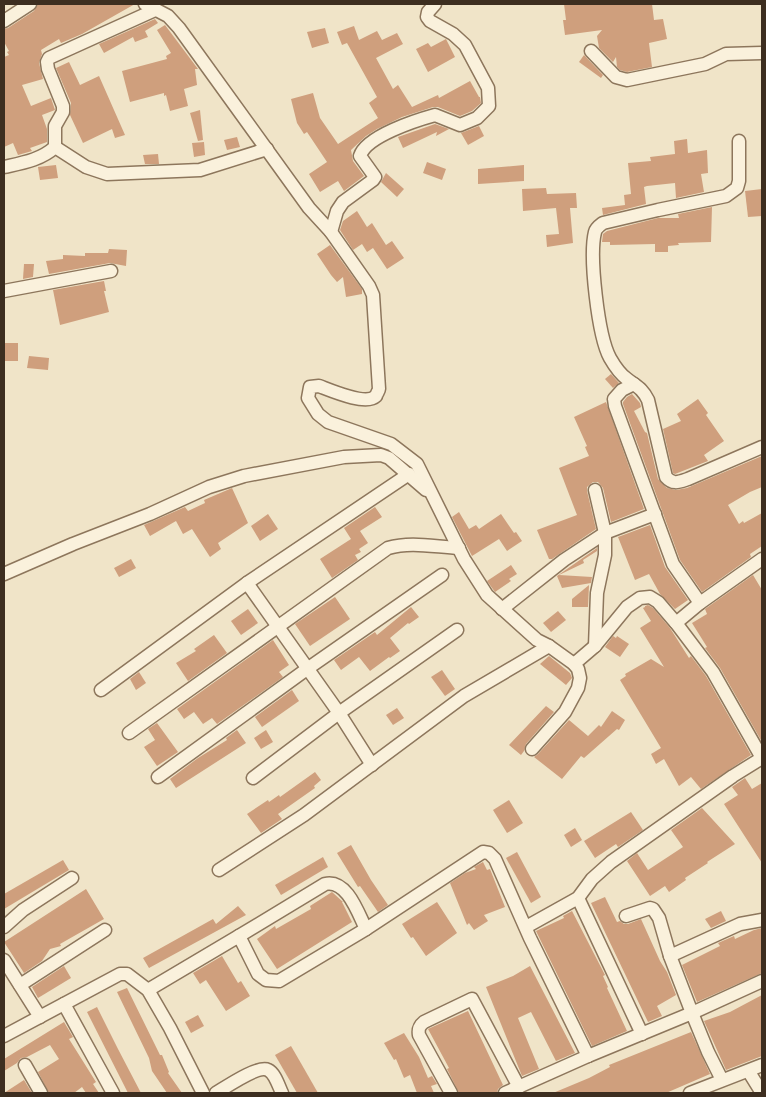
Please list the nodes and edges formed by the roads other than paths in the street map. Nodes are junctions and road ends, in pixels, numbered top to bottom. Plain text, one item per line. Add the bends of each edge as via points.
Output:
1 (30, 4) edge
2 (435, 4) edge
3 (150, 7) edge
4 (4, 20) edge
5 (591, 52) dead end
6 (762, 53) edge
7 (739, 141) dead end
8 (55, 147) junction
9 (267, 149) junction
10 (4, 167) edge
11 (331, 232) junction
12 (111, 271) dead end
13 (4, 291) edge
14 (634, 384) junction
15 (762, 447) edge
16 (409, 474) junction
17 (595, 490) dead end
18 (431, 495) junction
19 (655, 514) junction
20 (605, 533) junction
21 (459, 548) junction
22 (762, 559) edge
23 (4, 574) edge
24 (442, 575) dead end
25 (247, 583) junction
26 (700, 603) junction
27 (502, 609) junction
28 (676, 623) junction
29 (277, 627) junction
30 (457, 630) dead end
31 (549, 646) junction
32 (595, 646) junction
33 (574, 664) junction
34 (307, 669) junction
35 (101, 690) dead end
36 (339, 713) junction
37 (129, 733) dead end
38 (532, 749) dead end
39 (762, 758) edge
40 (372, 765) junction
41 (158, 777) dead end
42 (253, 778) dead end
43 (219, 870) dead end
44 (72, 878) dead end
45 (578, 898) junction
46 (626, 916) dead end
47 (762, 920) edge
48 (4, 927) edge
49 (526, 927) junction
50 (366, 929) junction
51 (105, 930) dead end
52 (239, 936) junction
53 (670, 956) junction
54 (4, 960) edge
55 (762, 981) edge
56 (20, 985) junction
57 (148, 990) junction
58 (64, 1004) junction
59 (692, 1013) junction
60 (40, 1017) junction
61 (642, 1034) junction
62 (4, 1036) edge
63 (588, 1056) junction
64 (25, 1065) dead end
65 (762, 1065) edge
66 (749, 1072) junction
67 (722, 1080) junction
68 (519, 1087) junction
69 (41, 1093) edge
70 (113, 1093) edge
71 (203, 1093) edge
72 (216, 1093) edge
73 (282, 1093) edge
74 (451, 1093) edge
75 (505, 1093) edge
76 (690, 1093) edge
77 (762, 1093) edge

1 - 4 street
2 - 11 street via 427,18 465,45 488,88 489,106 476,118 460,125 435,114 399,127 366,146 360,156 375,176 343,202 337,210
3 - 8 street via 101,36 56,54 47,62 63,106 55,126
3 - 9 street via 168,16 179,28
5 - 6 street via 616,78 627,80 705,64 726,54
7 - 14 street via 739,181 733,192 602,224 595,231 593,252 602,333 609,356 625,378
8 - 9 street via 86,167 107,174 200,170
8 - 10 street via 48,154
9 - 11 street via 308,208
11 - 18 street via 374,295 379,389 371,399 354,398 314,386 310,388 308,398 318,414 328,422 391,444 407,455 417,464
12 - 13 street
14 - 15 street via 642,389 648,400 666,477 673,483
14 - 19 street via 617,395 615,406
16 - 18 street
16 - 23 street via 381,455 344,457 244,476 208,487
16 - 25 street
17 - 20 street
18 - 21 street
19 - 20 street
19 - 26 street via 673,564
20 - 27 street via 564,560
20 - 32 street via 605,555 597,594
21 - 27 street via 487,595
21 - 29 street via 412,544 388,548
22 - 26 street
24 - 34 street
25 - 29 street
25 - 35 street
26 - 28 street
27 - 31 street via 537,640
28 - 32 street via 658,602 650,597 640,598 627,607
28 - 39 street via 713,672
29 - 34 street
29 - 37 street
30 - 36 street
31 - 33 street
31 - 40 street via 464,696
32 - 33 street
33 - 38 street via 580,678 578,688 565,712
34 - 36 street
34 - 41 street
36 - 40 street
36 - 42 street
39 - 45 street via 611,862 592,879
40 - 43 street
44 - 48 street via 23,910
45 - 49 street
45 - 61 street
46 - 53 street via 653,909
47 - 53 street via 740,924
49 - 50 street via 495,859 484,852
49 - 63 street
50 - 52 street via 279,981 271,982 258,974
50 - 52 street via 348,894 332,882
51 - 56 street
52 - 57 street
53 - 59 street
54 - 56 street
55 - 59 street
56 - 60 street
57 - 58 street via 127,974 120,974
57 - 71 street
58 - 60 street
58 - 70 street
59 - 61 street
59 - 67 street
60 - 62 street
61 - 63 street
63 - 68 street
64 - 69 street
65 - 66 street
66 - 67 street
66 - 77 street
67 - 76 street
68 - 74 street via 472,999 424,1022 418,1030
68 - 75 street
72 - 73 street via 257,1070 266,1069

